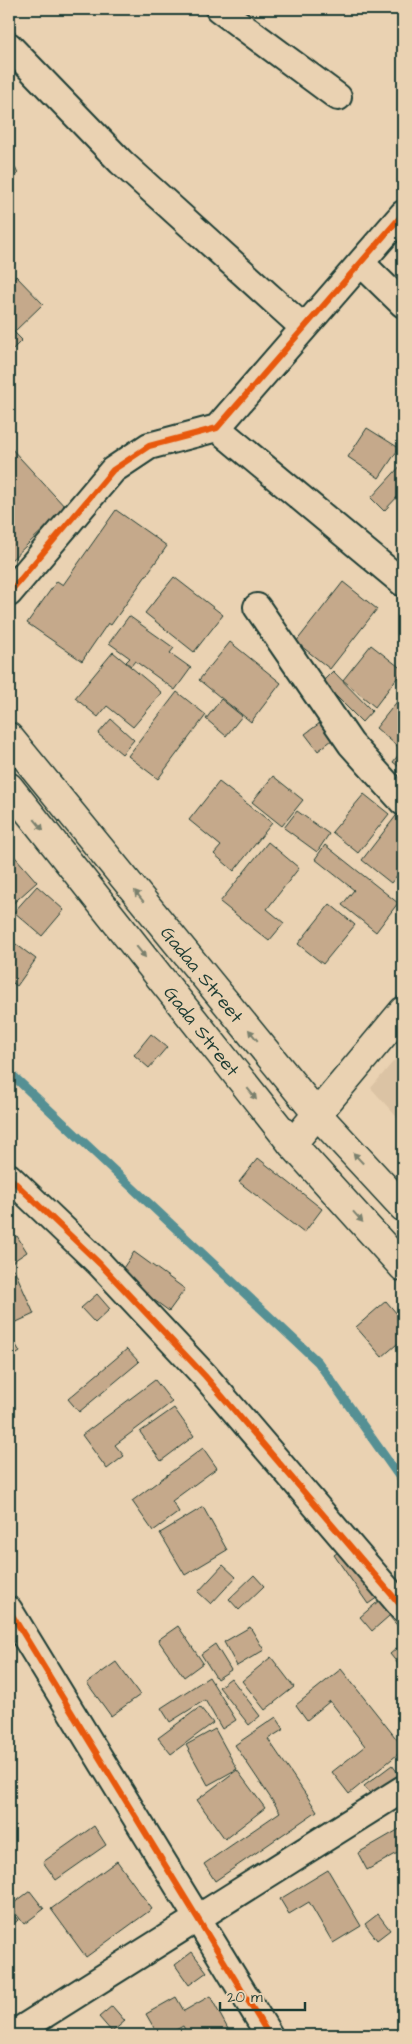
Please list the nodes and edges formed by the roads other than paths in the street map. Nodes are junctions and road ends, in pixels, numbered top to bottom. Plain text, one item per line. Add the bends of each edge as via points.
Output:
1 (219, 9) edge
2 (9, 46) edge
3 (338, 97) dead end
4 (403, 214) edge
5 (360, 263) junction
6 (403, 304) edge
7 (304, 328) junction
8 (217, 428) junction
9 (403, 583) edge
10 (9, 593) edge
11 (257, 607) dead end
12 (9, 737) edge
13 (9, 787) edge
14 (403, 802) edge
15 (403, 1011) edge
16 (317, 1114) junction
17 (292, 1144) junction
18 (9, 1177) edge
19 (403, 1207) edge
20 (403, 1267) edge
21 (403, 1608) edge
22 (9, 1610) edge
23 (403, 1790) edge
24 (198, 1918) junction
25 (12, 2035) edge
26 (269, 2035) edge

1 - 3 street
2 - 7 street via 121,162
4 - 5 street
5 - 6 street
5 - 7 street
7 - 8 street
8 - 9 street
8 - 10 street via 149,446 114,470
11 - 14 street via 351,744
16 -> 12 main road, Gadaa Street
13 -> 17 main road, Gada Street
15 - 16 main road
16 - 17 main road
19 -> 16 main road, Gadaa Street
17 -> 20 main road, Gada Street
18 - 21 street via 100,1264 205,1376
22 - 24 street
23 - 24 street
24 - 25 street
24 - 26 street

